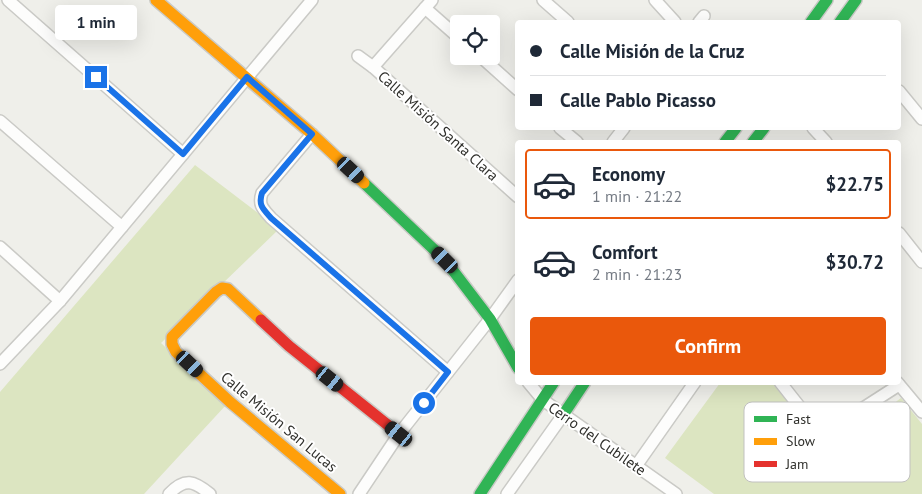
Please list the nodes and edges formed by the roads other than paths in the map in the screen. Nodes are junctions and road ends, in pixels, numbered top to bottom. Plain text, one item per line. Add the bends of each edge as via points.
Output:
1 (8, 0) edge
2 (156, 0) edge
3 (543, 0) edge
4 (655, 0) edge
5 (827, 0) edge
6 (856, 0) edge
7 (311, 1) edge
8 (428, 4) edge
9 (566, 20) edge
10 (673, 20) edge
11 (812, 20) edge
12 (842, 20) edge
13 (450, 28) edge
14 (358, 56) dead end
15 (490, 65) edge
16 (373, 67) junction
17 (247, 77) junction
18 (515, 87) edge
19 (901, 93) edge
20 (922, 119) edge
21 (0, 121) edge
22 (562, 130) edge
23 (734, 130) edge
24 (762, 130) edge
25 (815, 130) edge
26 (312, 134) junction
27 (575, 140) edge
28 (727, 140) edge
29 (755, 140) edge
30 (824, 140) edge
31 (183, 154) junction
32 (515, 194) edge
33 (122, 227) junction
34 (901, 236) edge
35 (0, 247) edge
36 (922, 262) edge
37 (515, 284) edge
38 (60, 301) junction
39 (490, 318) junction
40 (515, 363) edge
41 (0, 364) edge
42 (448, 372) junction
43 (530, 385) edge
44 (552, 385) edge
45 (583, 385) edge
46 (693, 385) edge
47 (782, 385) edge
48 (897, 385) edge
49 (899, 385) edge
50 (543, 400) junction
51 (796, 402) edge
52 (871, 402) edge
53 (922, 412) edge
54 (563, 415) junction
55 (399, 434) junction
56 (636, 466) junction
57 (509, 490) edge
58 (169, 494) edge
59 (210, 494) edge
60 (340, 494) edge
61 (359, 494) edge
62 (480, 494) edge
63 (521, 494) edge
64 (676, 494) edge

1 - 31 street
2 - 17 street
3 - 9 street
4 - 10 street
5 - 11 street
6 - 12 street
7 - 17 street
8 - 13 street
8 - 16 street
14 - 16 street, Calle Misión Santa Clara
15 - 18 street
16 - 32 street, Calle Misión Santa Clara
17 - 26 street
17 - 31 street
19 - 20 street
21 - 33 street
22 - 27 street
23 - 28 street
24 - 29 street
25 - 30 street
26 - 39 street via 445,260
26 - 42 street via 262,193 260,206
31 - 33 street
33 - 38 street
34 - 36 street
35 - 38 street
37 - 39 street
38 - 41 street
39 - 40 street
39 - 42 street
42 - 55 street
43 - 50 street, Cerro del Cubilete
44 - 50 street
45 - 54 street
46 - 56 street
47 - 51 street
48 - 52 street
49 - 53 street
50 - 54 street, Cerro del Cubilete
50 - 62 street
54 - 56 street, Cerro del Cubilete
54 - 57 street
55 - 60 street, Calle Misión San Lucas via 289,346 228,289 216,292 172,337 176,352
55 - 61 street
56 - 64 street, Cerro del Cubilete
57 - 63 street
58 - 59 street via 185,482 199,485

